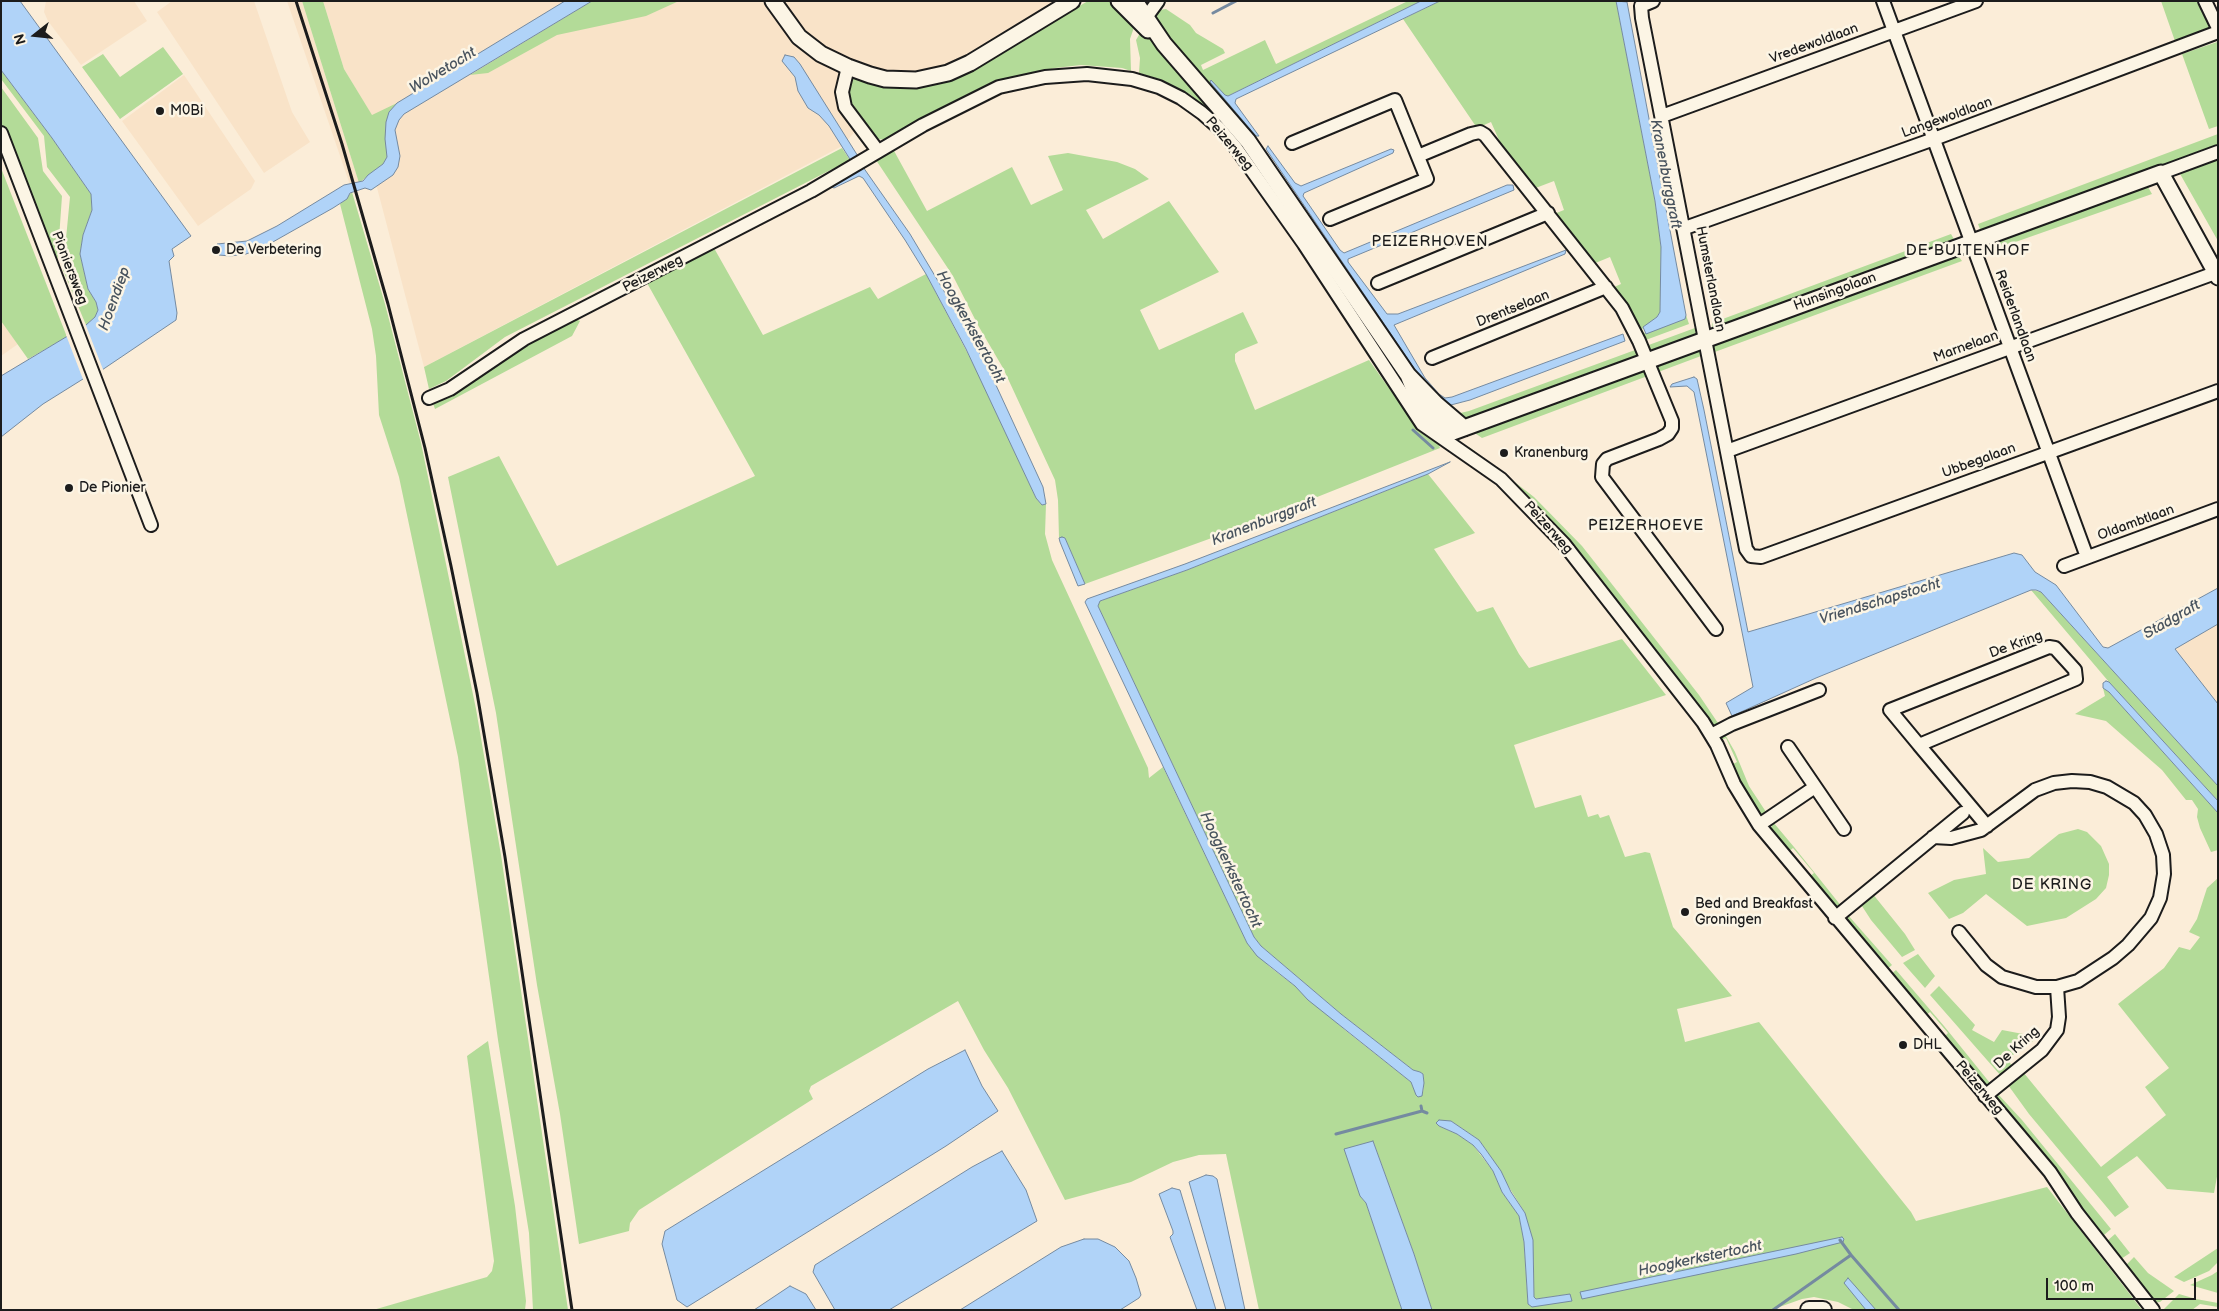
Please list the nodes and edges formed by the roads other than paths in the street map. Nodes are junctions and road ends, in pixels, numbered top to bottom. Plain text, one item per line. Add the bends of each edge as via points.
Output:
1 (773, 1) edge
2 (1072, 1) edge
3 (1119, 1) edge
4 (1135, 1) edge
5 (1158, 1) edge
6 (1883, 1) edge
7 (1976, 1) edge
8 (2205, 1) edge
9 (1647, 4) edge
10 (1144, 20) junction
11 (2218, 28) edge
12 (1894, 30) junction
13 (2218, 32) edge
14 (848, 67) junction
15 (1662, 116) junction
16 (1, 133) edge
17 (1934, 139) junction
18 (1292, 143) dead end
19 (878, 151) junction
20 (2218, 152) edge
21 (1418, 156) junction
22 (2160, 173) junction
23 (1548, 213) junction
24 (1330, 219) dead end
25 (1685, 228) junction
26 (1971, 242) junction
27 (2217, 275) edge
28 (1378, 283) dead end
29 (1606, 287) junction
30 (1374, 336) junction
31 (1706, 340) junction
32 (2010, 347) junction
33 (1432, 358) dead end
34 (1647, 362) junction
35 (2218, 391) edge
36 (429, 398) dead end
37 (1458, 430) joint
38 (1727, 451) junction
39 (2048, 452) junction
40 (2218, 509) edge
41 (151, 525) dead end
42 (1751, 556) joint
43 (2087, 558) junction
44 (2064, 566) dead end
45 (1716, 629) dead end
46 (1819, 690) dead end
47 (1711, 735) junction
48 (1919, 746) junction
49 (1788, 747) dead end
50 (1815, 787) junction
51 (1963, 813) dead end
52 (1759, 825) junction
53 (1987, 826) junction
54 (1844, 828) dead end
55 (1933, 838) junction
56 (1835, 918) junction
57 (1959, 932) dead end
58 (2057, 987) junction
59 (1985, 1096) junction
60 (1810, 1310) edge
61 (1823, 1310) edge
62 (2153, 1310) edge

1 - 14 street via 806,44
2 - 14 street via 990,52 948,73 900,80
3 - 10 street, Peizerweg
4 - 10 street, Peizerweg
5 - 10 street
6 - 12 street, Reiderlandlaan
7 - 12 street, Vredewoldlaan
8 - 11 street
9 - 15 street, Humsterlandlaan
10 - 30 street, Peizerweg via 1248,141
12 - 15 street, Vredewoldlaan
12 - 17 street, Reiderlandlaan
13 - 17 street, Langewoldlaan
14 - 19 street via 842,92 845,107
15 - 25 street, Humsterlandlaan
16 - 41 street, Pioniersweg
17 - 25 street, Langewoldlaan
17 - 26 street, Reiderlandlaan
18 - 21 street via 1395,100
19 - 30 street, Peizerweg via 983,94 1018,81 1087,74 1132,79 1159,87 1181,98 1219,128
19 - 36 street, Peizerweg via 859,165 524,339 450,389
20 - 22 street, Hunsingolaan
21 - 23 street via 1480,132 1490,139
21 - 24 street via 1427,179
22 - 26 street, Hunsingolaan
22 - 27 street
23 - 28 street
23 - 29 street
25 - 31 street, Humsterlandlaan
26 - 31 street, Hunsingolaan
26 - 32 street, Reiderlandlaan
27 - 32 street, Marnelaan
29 - 33 street, Drentselaan
29 - 34 street via 1629,321
30 - 37 street, Peizerweg via 1408,375 1425,410 1436,421
30 - 47 street, Peizerweg via 1422,424 1501,479 1558,537
31 - 34 street, Hunsingolaan
31 - 38 street, Humsterlandlaan
32 - 38 street, Marnelaan
32 - 39 street, Reiderlandlaan
34 - 37 street, Hunsingolaan
34 - 45 street via 1672,428 1659,439 1607,459 1603,464 1602,477
35 - 39 street, Ubbegalaan
38 - 42 street, Humsterlandlaan via 1746,549
39 - 42 street, Ubbegalaan via 1761,557
39 - 43 street, Reiderlandlaan
40 - 43 street, Oldambtlaan
43 - 44 street, Oldambtlaan
46 - 47 street
47 - 52 street, Peizerweg via 1734,784
48 - 48 street, De Kring via 1890,710 2049,647 2056,648 2075,670 2076,679
48 - 53 street, De Kring
49 - 50 street
50 - 52 street
50 - 54 street
51 - 55 street
52 - 56 street, Peizerweg
53 - 55 street via 1951,838
53 - 58 street via 2035,790 2072,781 2090,782 2120,793 2145,815 2156,834 2164,874 2160,898 2151,918 2128,945 2101,967 2078,981
55 - 56 street
56 - 59 street, Peizerweg
57 - 58 street via 1986,965 2002,977 2036,987
58 - 59 street, De Kring via 2057,1030 2042,1050
59 - 62 street, Peizerweg via 2050,1172 2077,1213
60 - 61 main road

